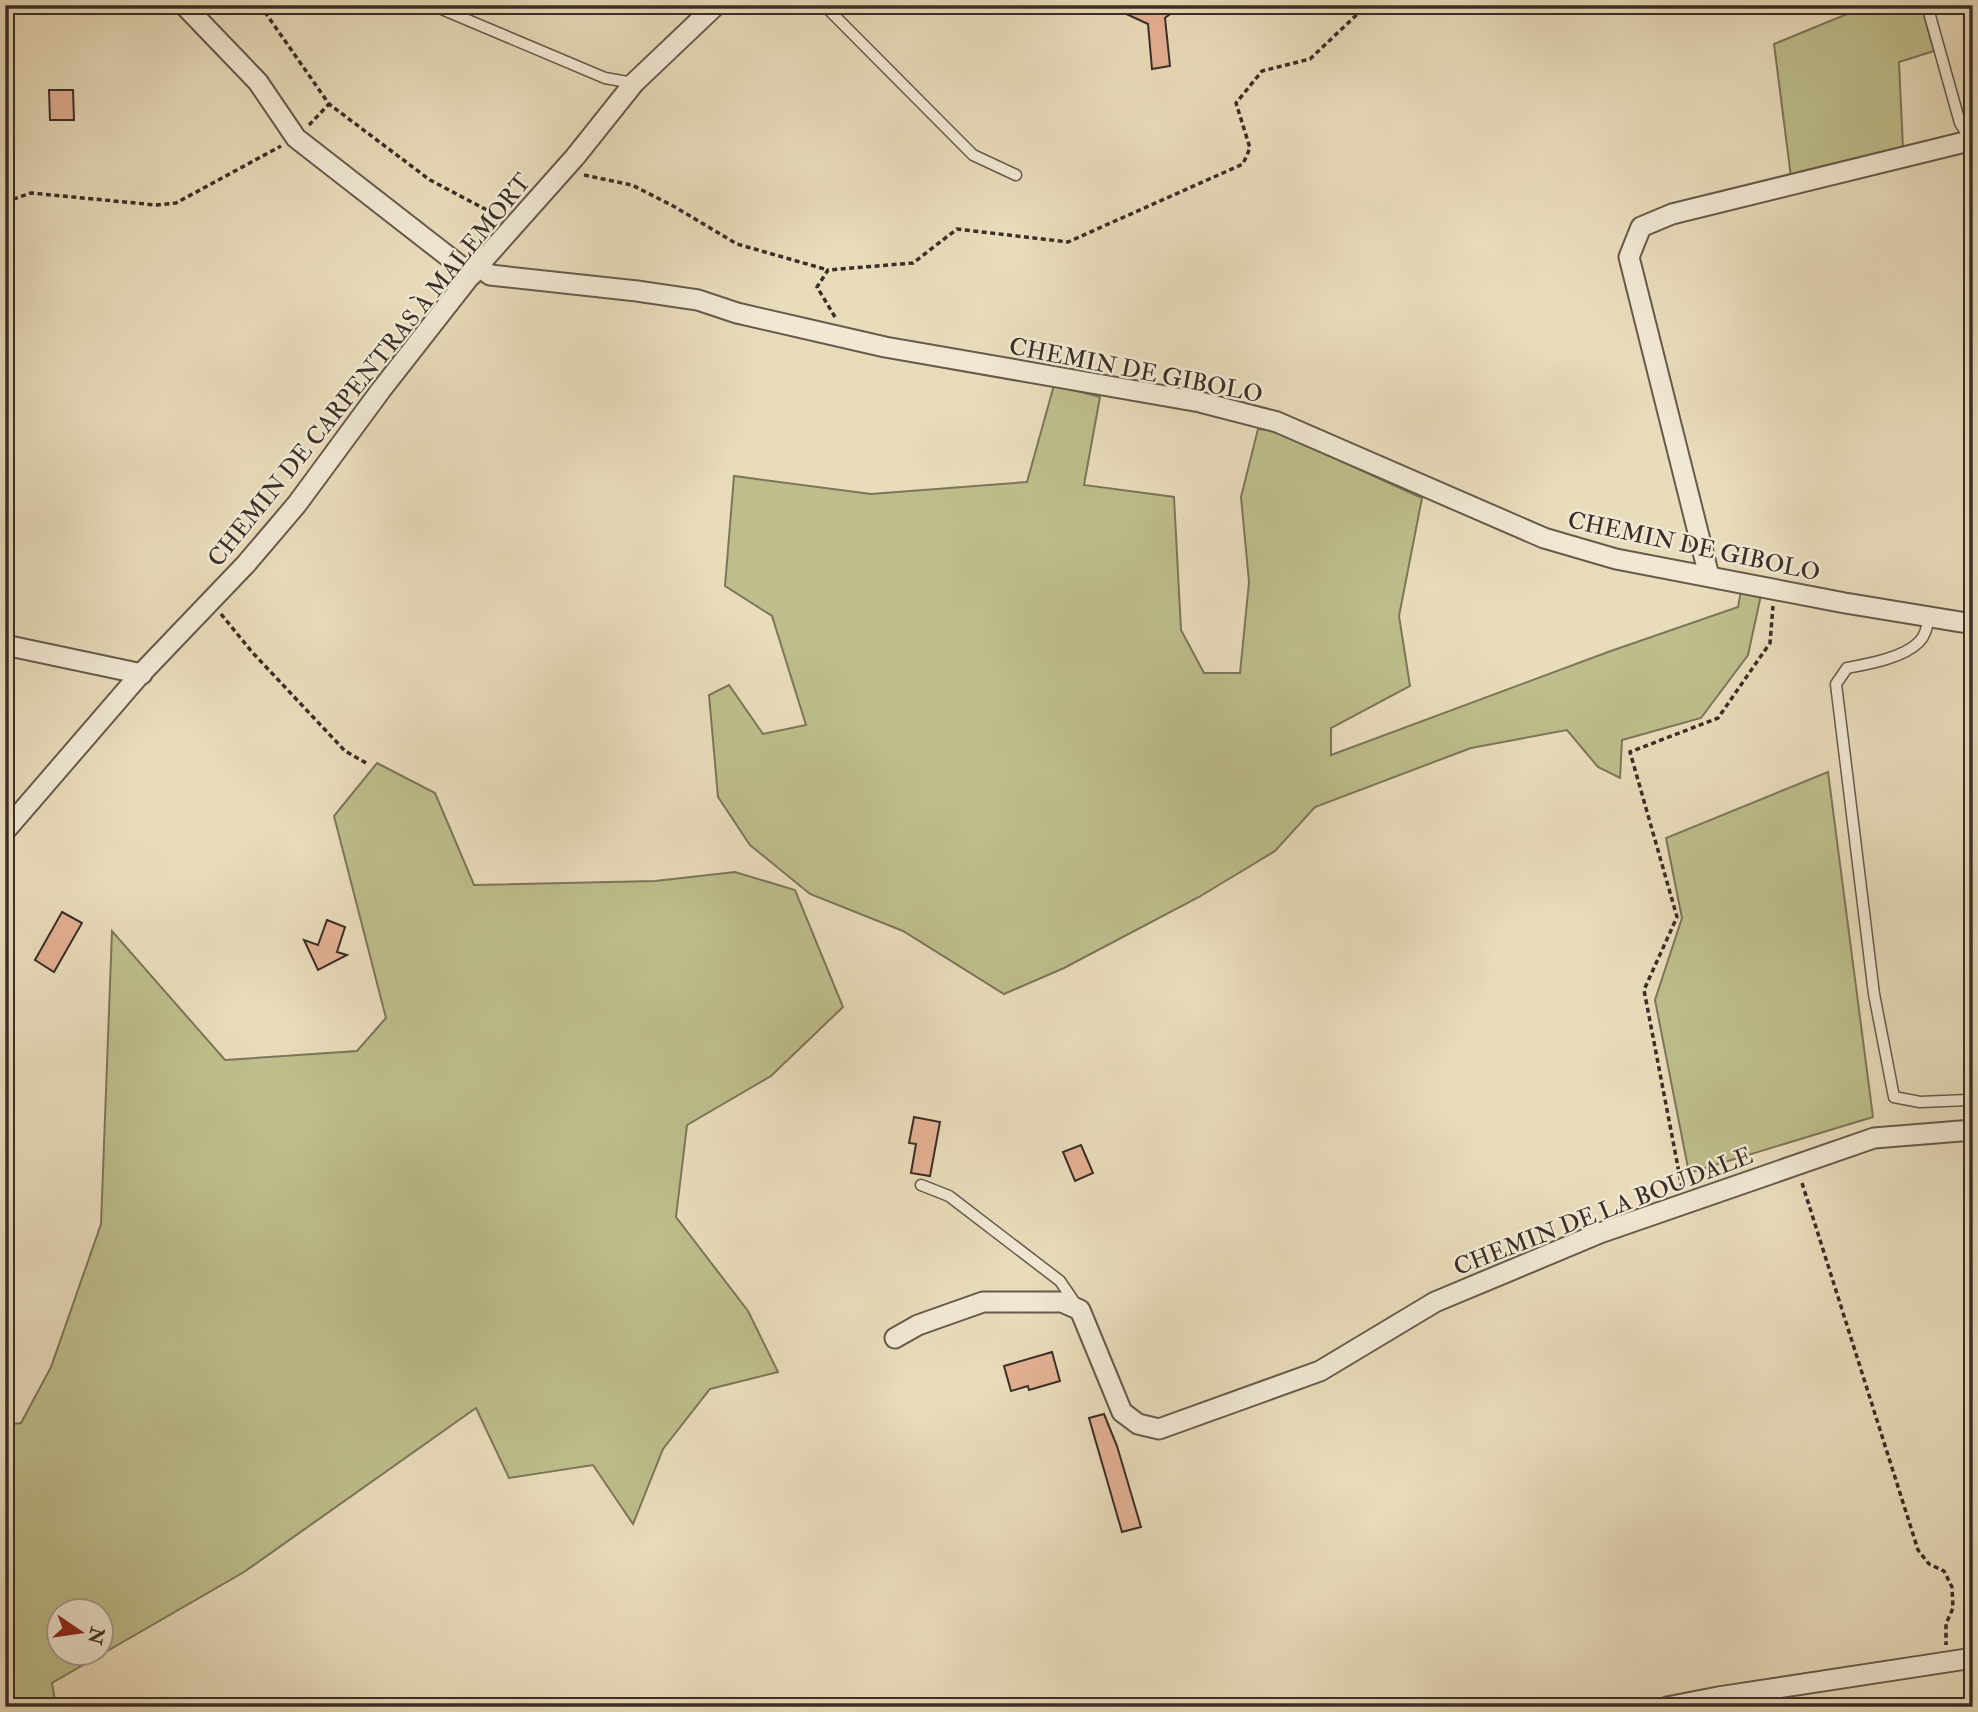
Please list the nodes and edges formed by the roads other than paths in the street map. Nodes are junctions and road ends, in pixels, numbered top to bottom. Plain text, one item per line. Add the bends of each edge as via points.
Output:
1 (184, 5) edge
2 (432, 5) edge
3 (716, 5) edge
4 (824, 5) edge
5 (1927, 5) edge
6 (634, 83) junction
7 (1972, 140) edge
8 (1016, 175) dead end
9 (475, 271) junction
10 (1709, 576) junction
11 (1929, 617) junction
12 (1973, 624) edge
13 (5, 645) edge
14 (142, 674) junction
15 (5, 831) edge
16 (1968, 1100) dead end
17 (1973, 1130) edge
18 (921, 1185) dead end
19 (1080, 1310) junction
20 (895, 1338) dead end
21 (1973, 1658) edge
22 (1667, 1707) edge

1 - 9 street, CHEMIN DE GIBOLO via 258,82 296,138
2 - 6 lane via 605,78
3 - 6 street, CHEMIN DE CARPENTRAS À MALEMORT
4 - 8 lane via 973,155
5 - 7 lane via 1960,123
6 - 9 street, CHEMIN DE CARPENTRAS À MALEMORT
7 - 10 street via 1672,214 1641,227 1629,257
9 - 10 street, CHEMIN DE GIBOLO via 698,300 847,338 1200,402 1278,422 1544,538 1616,559
9 - 14 street, CHEMIN DE CARPENTRAS À MALEMORT via 297,504
10 - 11 street, CHEMIN DE GIBOLO
11 - 12 street, CHEMIN DE GIBOLO
11 - 16 lane via 1918,643 1847,668 1836,684 1874,994 1894,1097 1920,1102
13 - 14 street
14 - 15 street, CHEMIN DE CARPENTRAS À MALEMORT
17 - 19 street, CHEMIN DE LA BOUDALE via 1874,1138 1600,1233 1435,1302 1320,1371 1159,1429 1138,1424 1122,1412
18 - 19 lane via 949,1196 1060,1281
19 - 20 street via 1062,1302 983,1302
21 - 22 street

